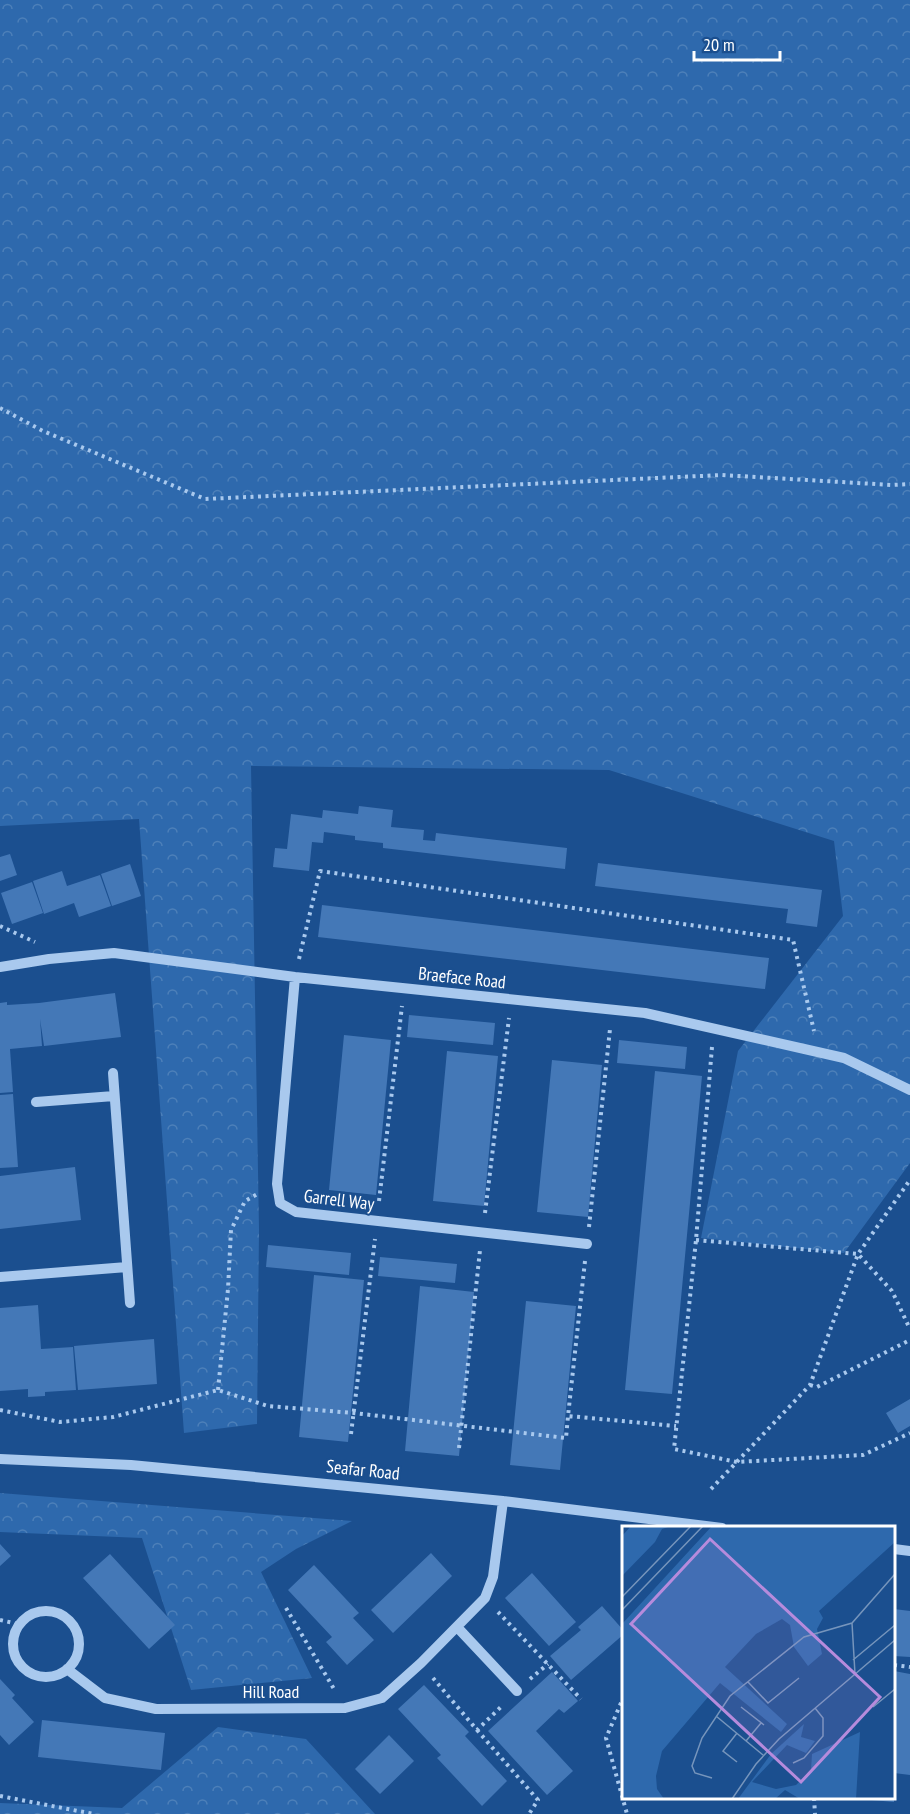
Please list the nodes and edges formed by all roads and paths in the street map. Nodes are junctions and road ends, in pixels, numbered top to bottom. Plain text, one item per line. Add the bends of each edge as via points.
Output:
1 (0, 408) edge
2 (910, 484) edge
3 (0, 926) edge
4 (49, 959) junction
5 (0, 967) edge
6 (295, 977) junction
7 (714, 1029) junction
8 (819, 1053) junction
9 (113, 1073) dead end
10 (910, 1090) edge
11 (114, 1096) junction
12 (36, 1102) dead end
13 (910, 1180) edge
14 (277, 1184) junction
15 (696, 1240) junction
16 (587, 1244) dead end
17 (858, 1254) junction
18 (127, 1267) junction
19 (0, 1277) edge
20 (130, 1304) dead end
21 (910, 1329) edge
22 (910, 1340) edge
23 (810, 1385) junction
24 (218, 1390) junction
25 (0, 1410) edge
26 (568, 1416) dead end
27 (910, 1433) edge
28 (0, 1459) edge
29 (737, 1462) junction
30 (711, 1489) dead end
31 (503, 1501) junction
32 (714, 1526) edge
33 (485, 1598) junction
34 (286, 1608) dead end
35 (0, 1620) edge
36 (18, 1624) junction
37 (458, 1627) junction
38 (422, 1663) junction
39 (548, 1664) junction
40 (895, 1665) edge
41 (910, 1667) edge
42 (67, 1669) junction
43 (517, 1691) junction
44 (581, 1700) dead end
45 (622, 1701) edge
46 (345, 1708) junction
47 (477, 1730) junction
48 (0, 1796) edge
49 (622, 1796) edge
50 (623, 1799) edge
51 (814, 1799) edge
52 (94, 1814) edge
53 (529, 1814) edge
54 (627, 1814) edge
55 (815, 1814) edge

1 - 2 path via 43,431 205,499 722,475
3 - 4 path via 41,944
4 - 5 street, Braeface Road
4 - 6 street, Braeface Road via 114,953
6 - 7 street, Braeface Road via 645,1013
6 - 8 path via 320,871 332,872 793,940
6 - 14 street
7 - 8 street, Braeface Road
7 - 15 path
8 - 10 street, Braeface Road via 844,1058
9 - 11 street
11 - 12 street
11 - 18 street
13 - 17 path
14 - 16 street, Garrell Way via 280,1203 296,1212
14 - 24 path via 245,1201 231,1230
15 - 17 path
15 - 29 path via 674,1449
17 - 21 path via 892,1291
17 - 23 path
18 - 19 street
18 - 20 street
22 - 23 path via 817,1388
23 - 29 path
24 - 25 path via 113,1417 60,1422
24 - 26 path via 268,1406 566,1438
27 - 29 path via 863,1455
28 - 31 street, Seafar Road via 131,1465
29 - 30 path
31 - 32 street, Seafar Road
31 - 33 street, Hill Road via 493,1577
33 - 37 street, Hill Road
33 - 39 path
34 - 46 path
35 - 36 path
36 - 42 street via 12,1644 19,1664 37,1676 48,1677
36 - 42 street via 36,1611 47,1610 68,1619 75,1628 78,1650
37 - 38 street, Hill Road
37 - 43 street
38 - 46 street, Hill Road via 382,1698
38 - 47 path
39 - 43 path
39 - 44 path
40 - 41 path
42 - 46 street, Hill Road via 105,1698 156,1708
43 - 47 path
45 - 49 path via 606,1738
47 - 53 path via 538,1800
48 - 52 path
50 - 54 path
51 - 55 path

